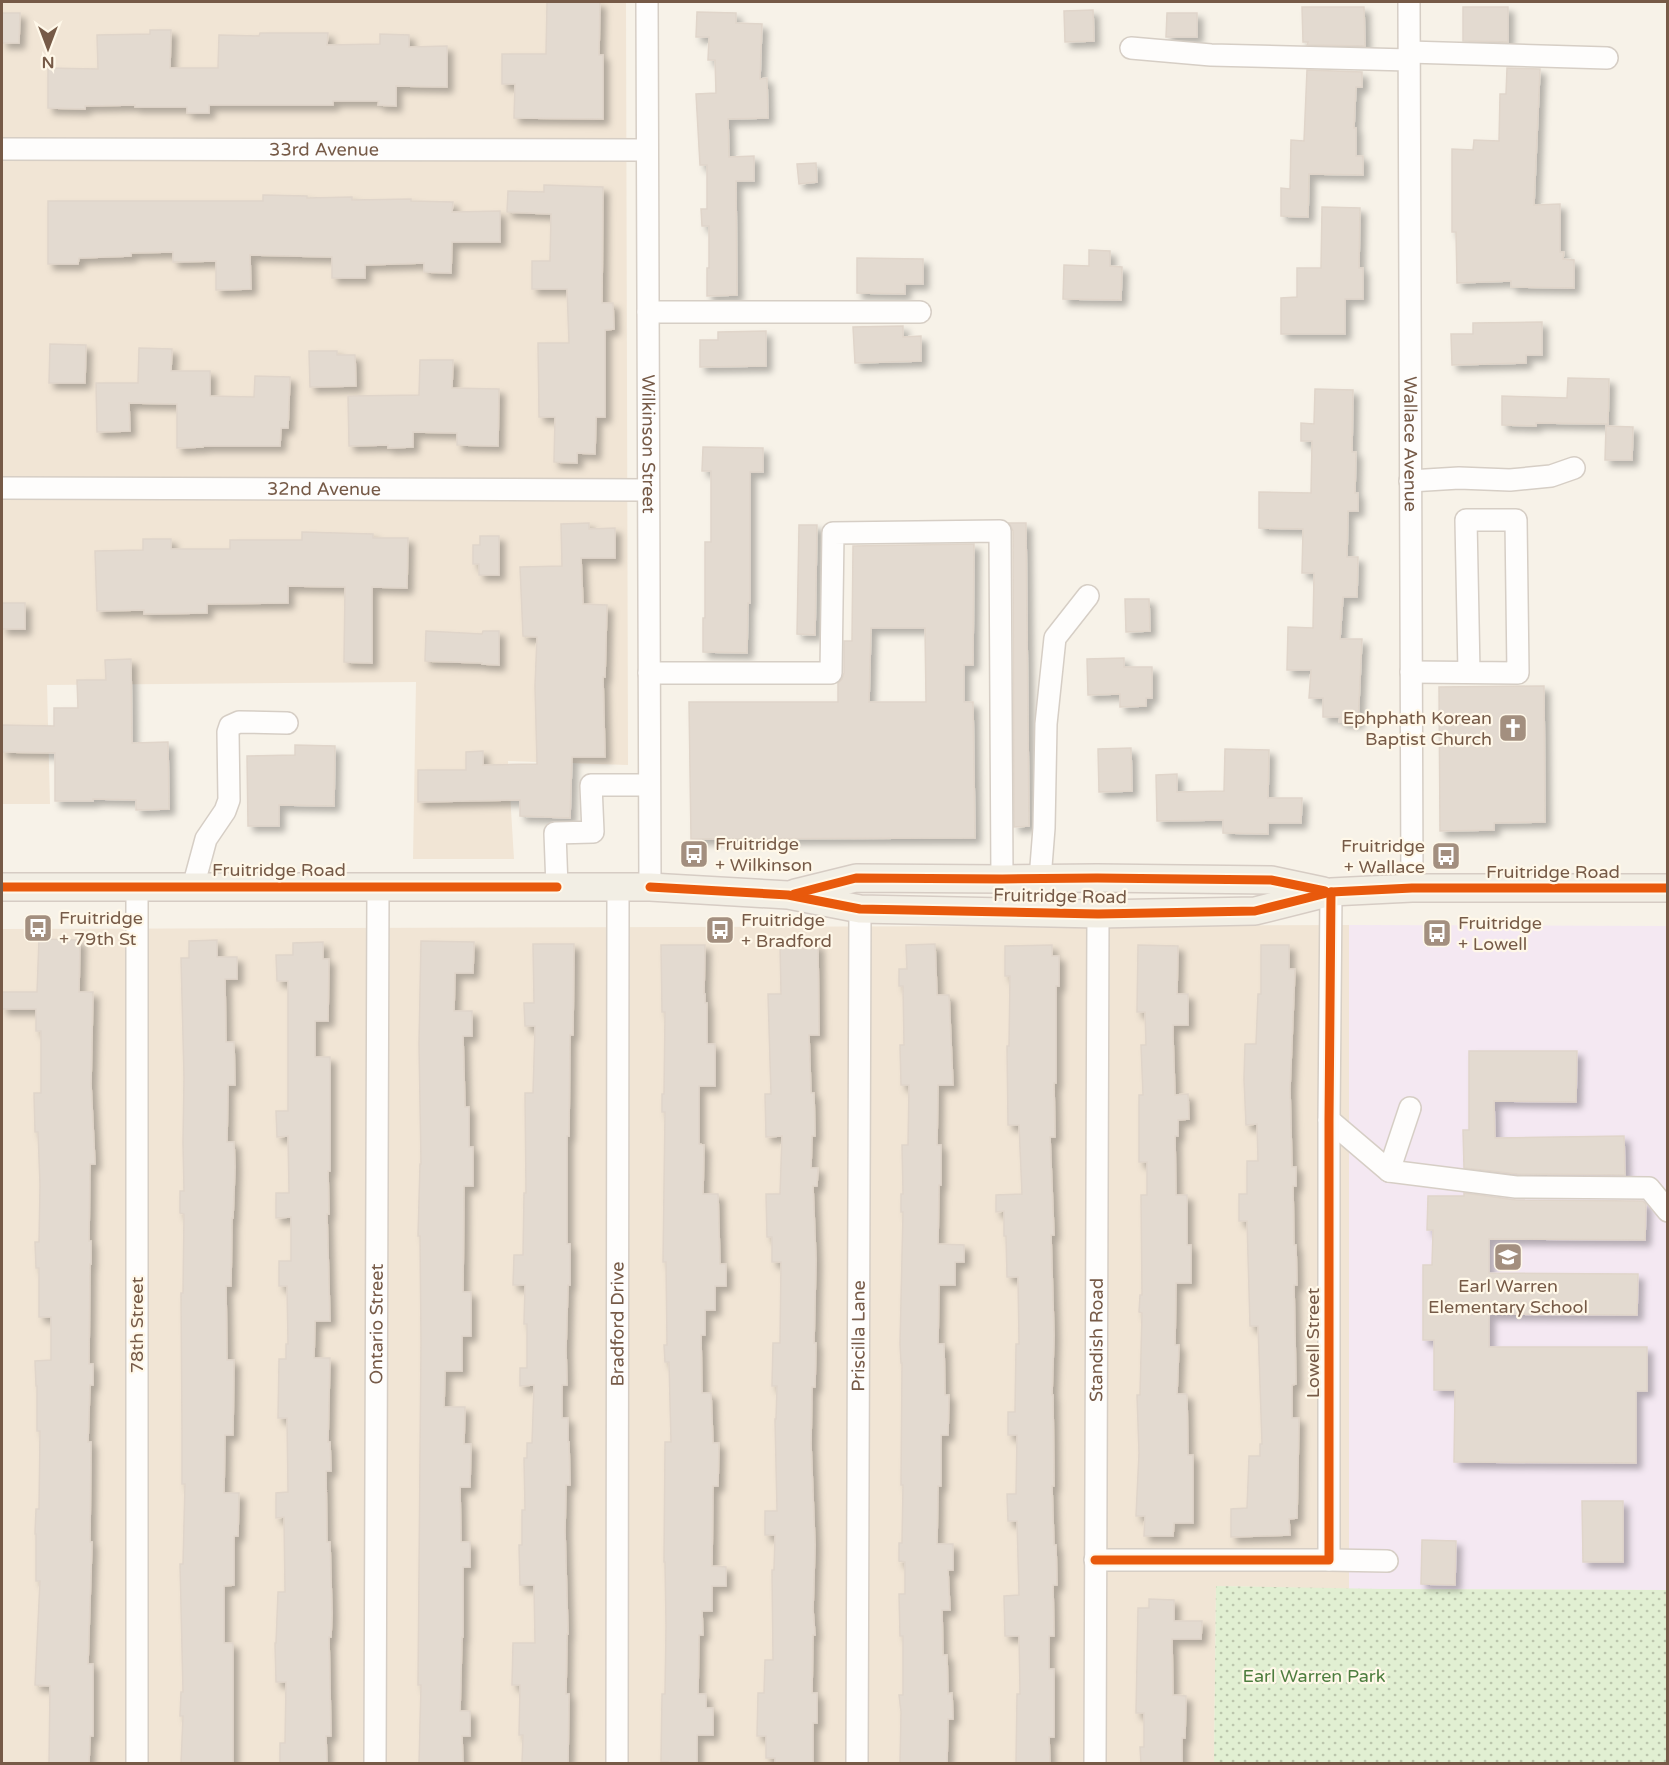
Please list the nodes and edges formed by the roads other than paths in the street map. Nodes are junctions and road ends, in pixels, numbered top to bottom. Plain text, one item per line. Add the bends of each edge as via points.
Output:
1 (647, 2) edge
2 (1409, 2) edge
3 (1131, 48) dead end
4 (1409, 56) junction
5 (1606, 58) dead end
6 (2, 148) edge
7 (647, 150) junction
8 (648, 312) junction
9 (920, 312) dead end
10 (1574, 468) dead end
11 (1410, 481) junction
12 (2, 488) edge
13 (648, 490) junction
14 (1088, 596) dead end
15 (1411, 672) junction
16 (1469, 672) junction
17 (649, 673) junction
18 (287, 723) dead end
19 (649, 785) junction
20 (1002, 879) junction
21 (1040, 879) junction
22 (2, 886) edge
23 (137, 886) junction
24 (193, 886) junction
25 (378, 886) junction
26 (557, 887) junction
27 (618, 887) junction
28 (650, 887) junction
29 (1412, 888) junction
30 (1668, 888) edge
31 (1331, 892) junction
32 (788, 895) junction
33 (860, 909) junction
34 (1098, 914) junction
35 (1410, 1108) dead end
36 (1329, 1120) junction
37 (1389, 1171) junction
38 (1668, 1210) edge
39 (1095, 1560) junction
40 (1329, 1560) junction
41 (1387, 1561) dead end
42 (137, 1764) edge
43 (375, 1764) edge
44 (617, 1764) edge
45 (857, 1764) edge
46 (1095, 1764) edge

1 - 7 street, Wilkinson Street
2 - 4 street, Wallace Avenue
3 - 4 street via 1210,55
4 - 5 street
4 - 11 street, Wallace Avenue
6 - 7 street, 33rd Avenue
7 - 8 street, Wilkinson Street
8 - 9 street
8 - 13 street, Wilkinson Street
10 - 11 street via 1551,476 1510,480
11 - 15 street, Wallace Avenue
12 - 13 street, 32nd Avenue
13 - 17 street, Wilkinson Street
14 - 21 street via 1055,638 1046,724
15 - 16 street
15 - 29 street, Wallace Avenue
16 - 16 street via 1518,673 1516,520 1466,520
17 - 19 street, Wilkinson Street
17 - 20 street via 831,673 833,533 1000,531
18 - 24 street via 239,722 230,726 229,800 206,839
19 - 26 street via 591,785 593,832 555,833
19 - 28 street, Wilkinson Street
20 - 21 main road, Fruitridge Road
20 - 32 main road, Fruitridge Road via 856,878
21 - 31 main road, Fruitridge Road via 1270,880
22 - 23 main road, Fruitridge Road
23 - 24 main road, Fruitridge Road
23 - 42 street, 78th Street
24 - 25 main road, Fruitridge Road
25 - 26 main road, Fruitridge Road
25 - 43 street, Ontario Street
26 - 27 main road, Fruitridge Road
27 - 28 main road, Fruitridge Road
27 - 44 street, Bradford Drive
28 - 32 main road, Fruitridge Road
29 - 30 main road, Fruitridge Road
29 - 31 main road, Fruitridge Road
31 - 34 main road, Fruitridge Road via 1255,910
31 - 36 street, Lowell Street
32 - 33 main road, Fruitridge Road
33 - 34 main road, Fruitridge Road
33 - 45 street, Priscilla Lane
34 - 39 street, Standish Road
35 - 37 street
36 - 37 street
36 - 40 street, Lowell Street
37 - 38 street via 1516,1187 1649,1188
39 - 40 street
39 - 46 street, Standish Road
40 - 41 street

